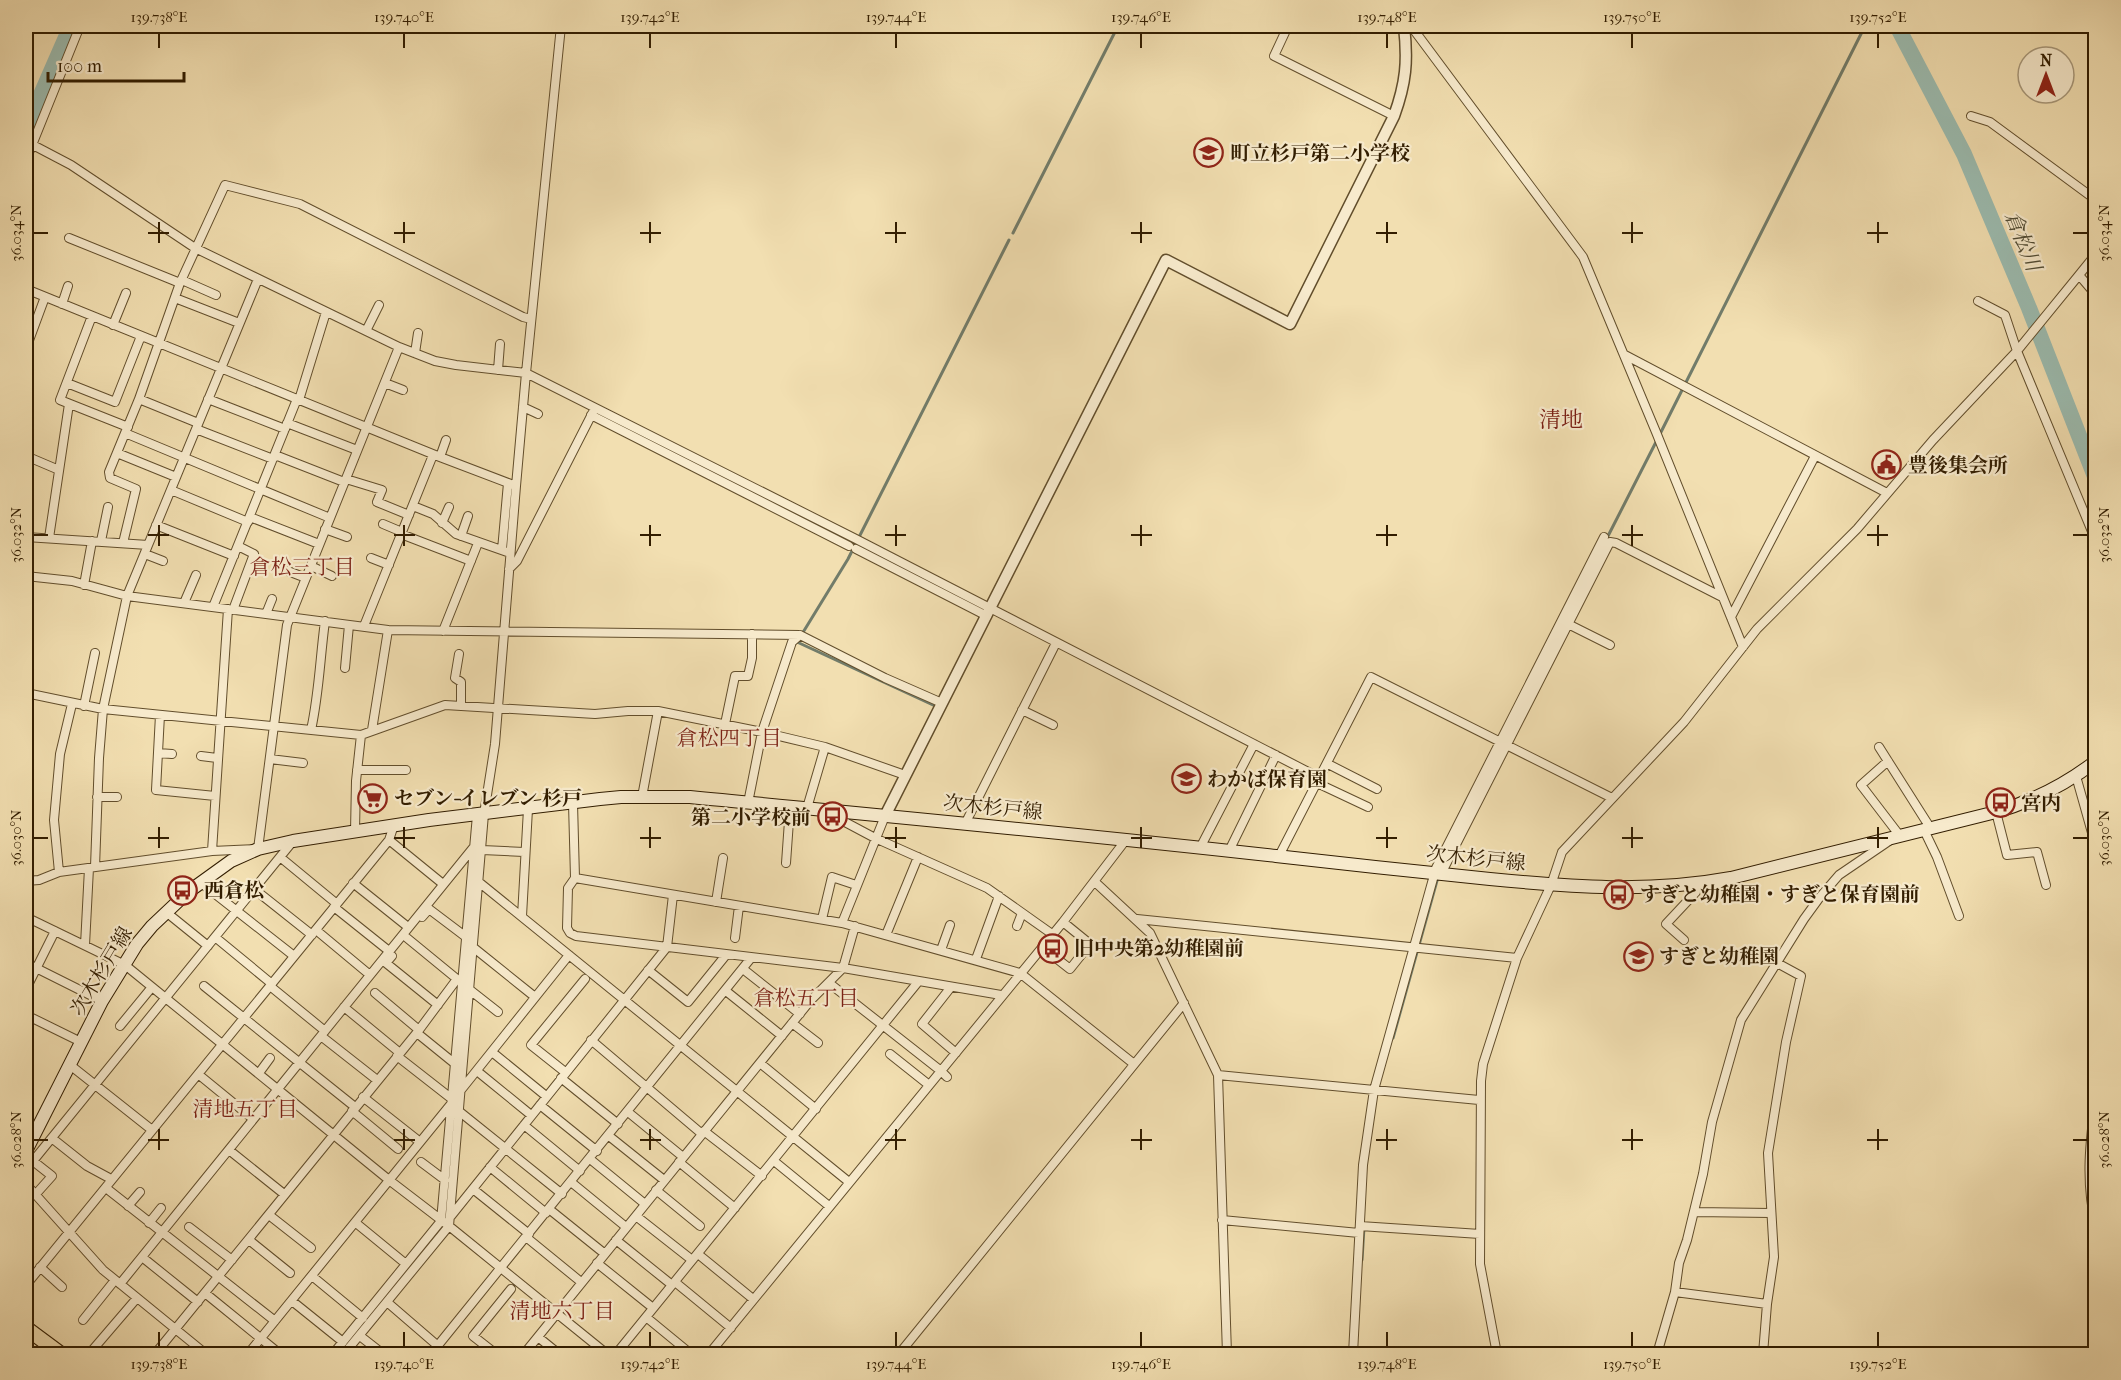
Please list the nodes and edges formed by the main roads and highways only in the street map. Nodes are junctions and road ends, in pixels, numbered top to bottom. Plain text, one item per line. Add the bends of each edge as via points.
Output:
1 (2096, 761) edge
2 (26, 1151) edge
3 (26, 1330) edge
4 (61, 1354) edge

1 - 2 main road, 次木杉戸線 via 2037,798 1996,812 1731,878 1630,888 1437,874 690,797 621,797 294,841 258,849 231,861 200,882 152,926 102,1001
3 - 4 highway

